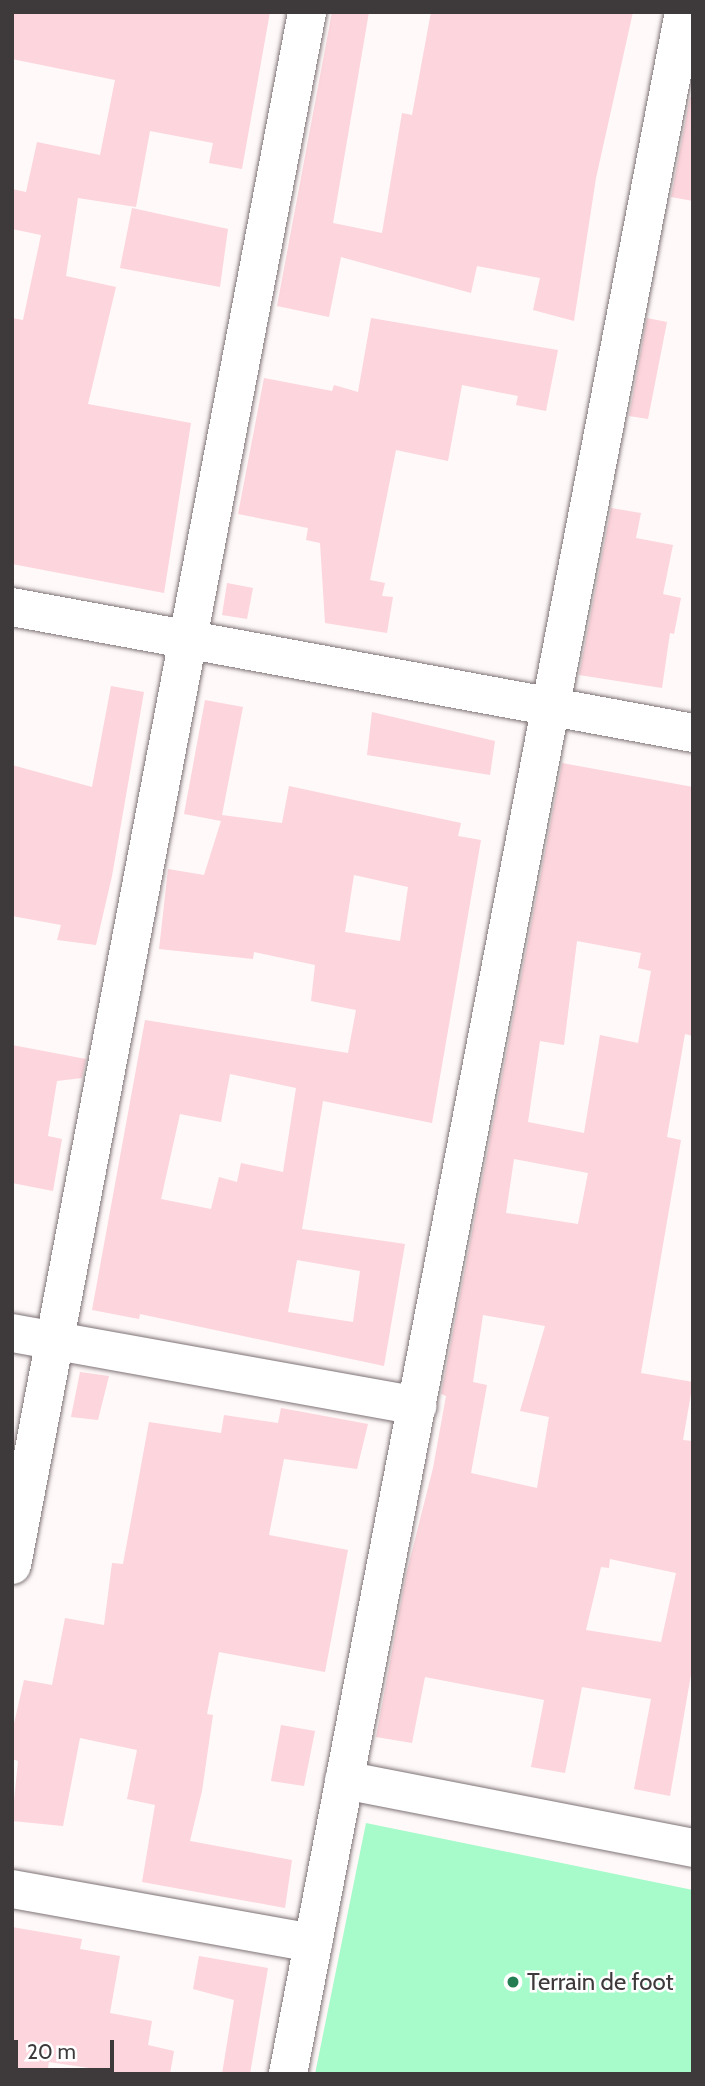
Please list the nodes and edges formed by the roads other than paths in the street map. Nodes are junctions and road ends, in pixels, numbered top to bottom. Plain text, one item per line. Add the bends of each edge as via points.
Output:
1 (307, 12) edge
2 (684, 12) edge
3 (12, 607) edge
4 (190, 640) junction
5 (551, 707) junction
6 (693, 733) edge
7 (12, 1333) edge
8 (55, 1341) junction
9 (416, 1406) junction
10 (12, 1566) edge
11 (344, 1780) junction
12 (693, 1848) edge
13 (12, 1889) edge
14 (313, 1943) junction
15 (288, 2074) edge

1 - 4 street
2 - 5 street
3 - 4 street
4 - 5 street
4 - 8 street
5 - 6 street
5 - 9 street
7 - 8 street
8 - 9 street
8 - 10 street
9 - 11 street
11 - 12 street
11 - 14 street
13 - 14 street
14 - 15 street

